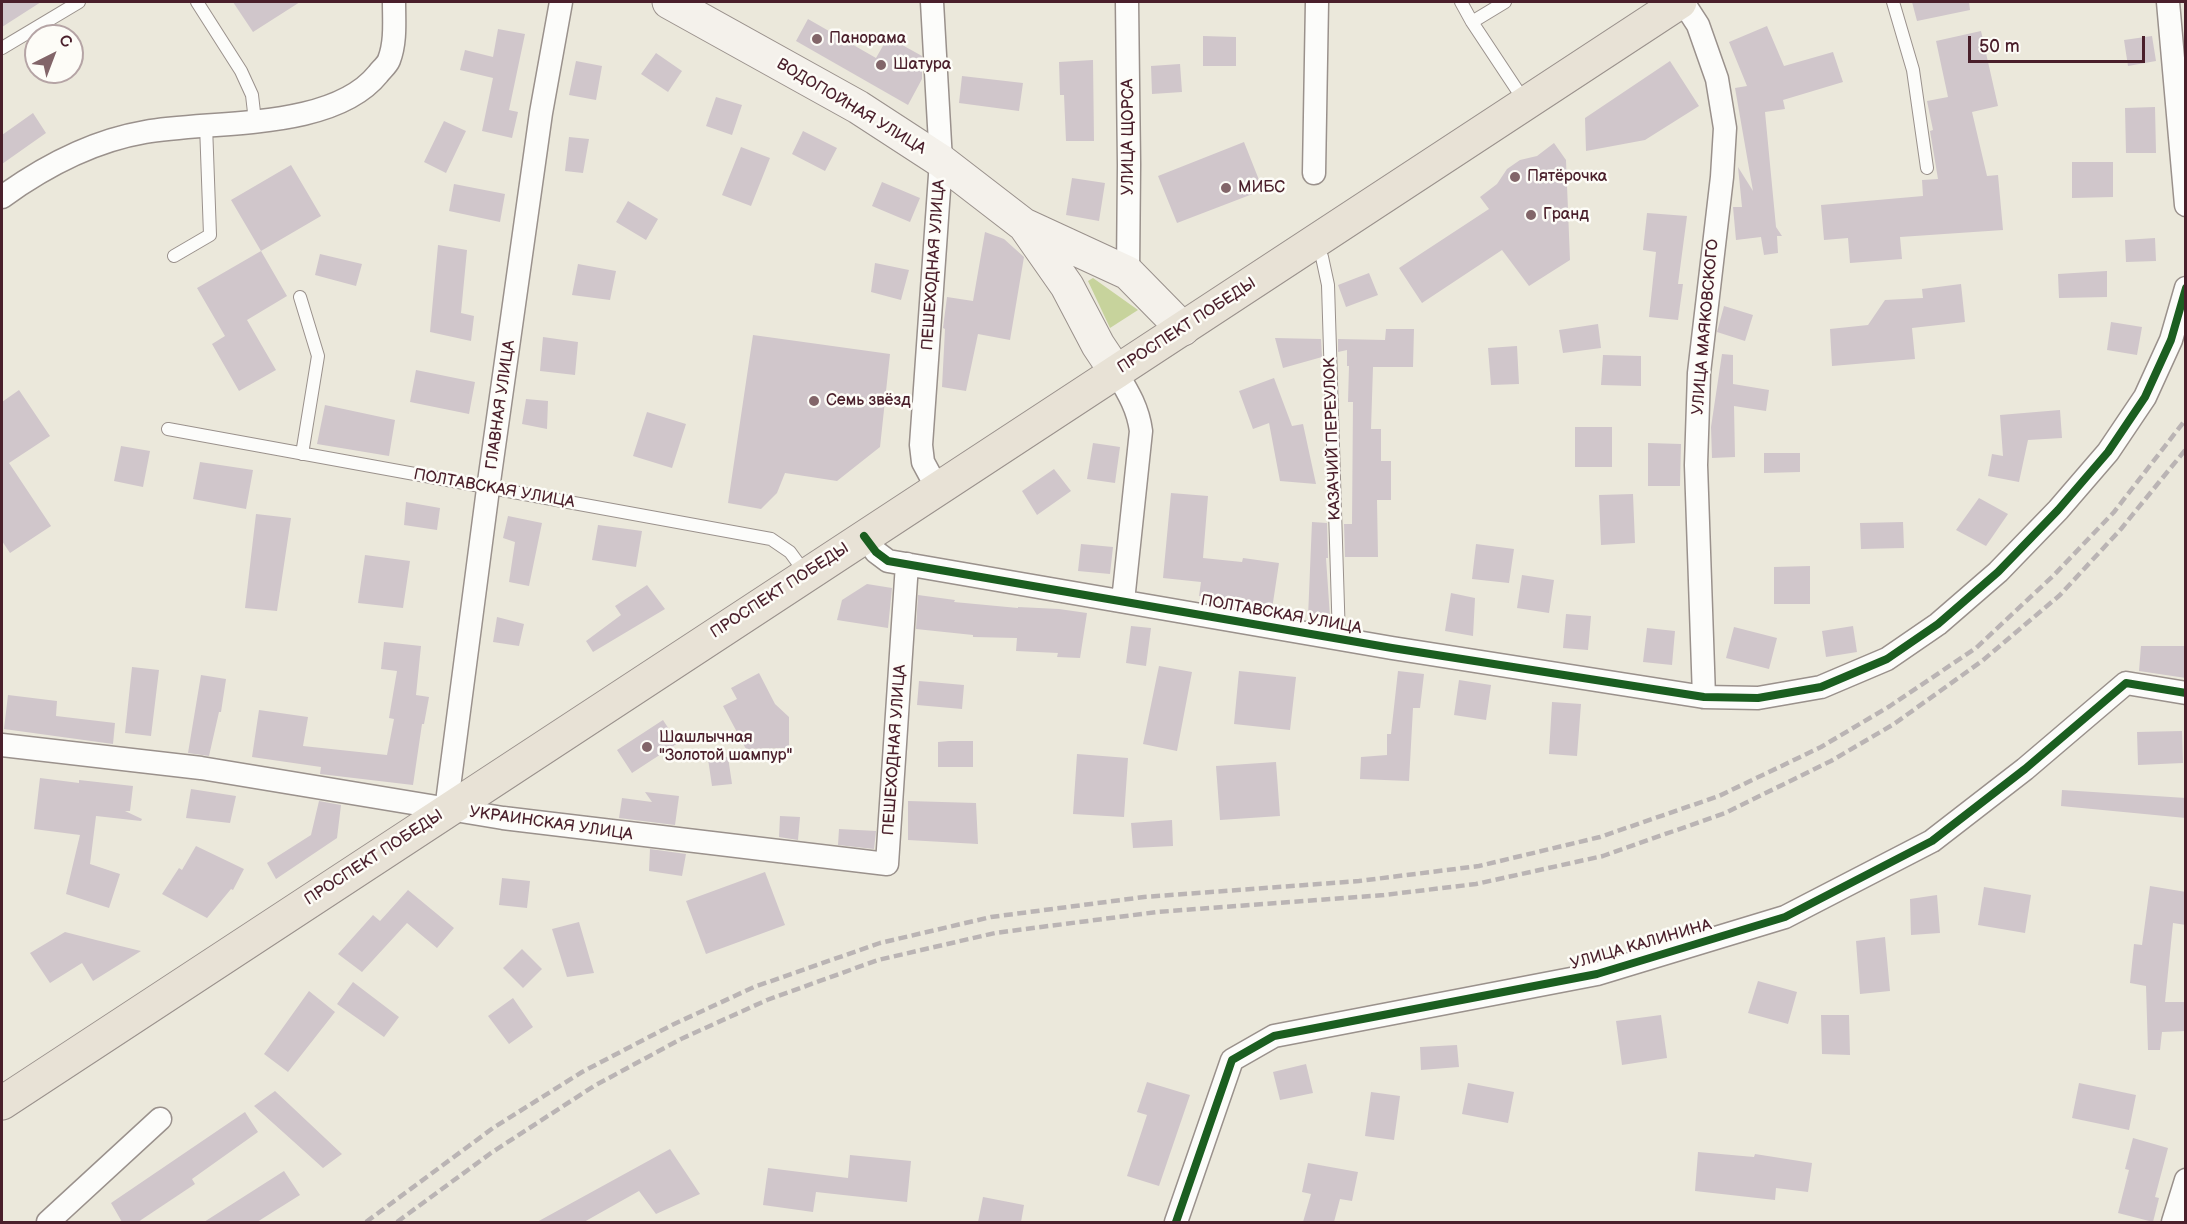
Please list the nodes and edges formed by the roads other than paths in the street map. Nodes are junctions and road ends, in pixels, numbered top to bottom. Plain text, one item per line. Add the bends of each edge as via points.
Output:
1 (79, 2) edge
2 (197, 2) edge
3 (394, 2) edge
4 (561, 2) edge
5 (669, 2) edge
6 (932, 2) edge
7 (1127, 2) edge
8 (1317, 2) edge
9 (1461, 2) edge
10 (1505, 2) edge
11 (1681, 2) edge
12 (1893, 2) edge
13 (2168, 2) edge
14 (1472, 22) junction
15 (2, 48) edge
16 (1525, 103) junction
17 (255, 121) junction
18 (206, 125) junction
19 (941, 161) junction
20 (1927, 168) dead end
21 (1314, 173) dead end
22 (2, 197) edge
23 (2186, 205) edge
24 (1024, 225) junction
25 (1312, 242) junction
26 (174, 256) dead end
27 (1128, 273) junction
28 (2186, 288) edge
29 (300, 297) dead end
30 (1183, 329) junction
31 (1116, 372) junction
32 (168, 429) dead end
33 (303, 454) junction
34 (937, 488) junction
35 (488, 489) junction
36 (864, 536) junction
37 (907, 564) junction
38 (806, 574) junction
39 (1124, 601) junction
40 (1339, 639) junction
41 (2186, 693) edge
42 (1704, 697) junction
43 (2, 745) edge
44 (446, 810) junction
45 (888, 864) joint
46 (2, 1103) edge
47 (160, 1119) dead end
48 (2185, 1184) edge
49 (48, 1222) edge
50 (1176, 1222) edge
51 (2173, 1222) edge

1 - 15 lane
2 - 17 lane via 241,71 252,95
3 - 17 street via 389,61 369,86 301,116
4 - 35 street, ГЛАВНАЯ УЛИЦА via 541,113
5 - 19 main road, ВОДОПОЙНАЯ УЛИЦА via 858,107
6 - 19 street, ПЕШЕХОДНАЯ УЛИЦА
7 - 27 street, УЛИЦА ЩОРСА
8 - 21 street
9 - 14 lane
10 - 14 lane
11 - 16 main road, ПРОСПЕКТ ПОБЕДЫ
11 - 42 street, УЛИЦА МАЯКОВСКОГО via 1698,25 1717,79 1725,128 1699,372 1696,465
12 - 20 lane via 1913,70
13 - 23 street
14 - 16 lane
16 - 25 main road, ПРОСПЕКТ ПОБЕДЫ
17 - 18 street
18 - 22 street via 144,132 89,146 32,175
18 - 26 lane via 210,235
19 - 24 main road, ВОДОПОЙНАЯ УЛИЦА
19 - 34 street, ПЕШЕХОДНАЯ УЛИЦА via 921,445 923,462
24 - 27 main road, ВОДОПОЙНАЯ УЛИЦА
24 - 31 main road, ВОДОПОЙНАЯ УЛИЦА via 1067,286
25 - 30 main road, ПРОСПЕКТ ПОБЕДЫ
25 - 40 lane, КАЗАЧИЙ ПЕРЕУЛОК via 1322,257 1328,285
27 - 30 main road, ВОДОПОЙНАЯ УЛИЦА
28 - 42 street, ПОЛТАВСКАЯ УЛИЦА via 2171,340 2145,397 2108,452 1998,572 1938,624 1887,659 1821,687 1758,698
29 - 33 lane via 318,356
30 - 31 main road, ПРОСПЕКТ ПОБЕДЫ
31 - 34 main road, ПРОСПЕКТ ПОБЕДЫ
31 - 39 street via 1139,414 1141,431
32 - 33 lane, ПОЛТАВСКАЯ УЛИЦА
33 - 35 lane, ПОЛТАВСКАЯ УЛИЦА
34 - 36 main road, ПРОСПЕКТ ПОБЕДЫ
35 - 38 lane, ПОЛТАВСКАЯ УЛИЦА via 771,539 790,552
35 - 44 street, ГЛАВНАЯ УЛИЦА
36 - 37 street, ПОЛТАВСКАЯ УЛИЦА via 888,561
36 - 38 main road, ПРОСПЕКТ ПОБЕДЫ
37 - 39 street, ПОЛТАВСКАЯ УЛИЦА
37 - 45 street, ПЕШЕХОДНАЯ УЛИЦА
38 - 44 main road, ПРОСПЕКТ ПОБЕДЫ
39 - 40 street, ПОЛТАВСКАЯ УЛИЦА
40 - 42 street, ПОЛТАВСКАЯ УЛИЦА
41 - 50 street, УЛИЦА КАЛИНИНА via 2126,683 1932,841 1785,917 1597,974 1275,1036 1232,1060
43 - 44 street, УКРАИНСКАЯ УЛИЦА via 201,768
44 - 45 street, УКРАИНСКАЯ УЛИЦА
44 - 46 main road, ПРОСПЕКТ ПОБЕДЫ
47 - 49 street
48 - 51 street

